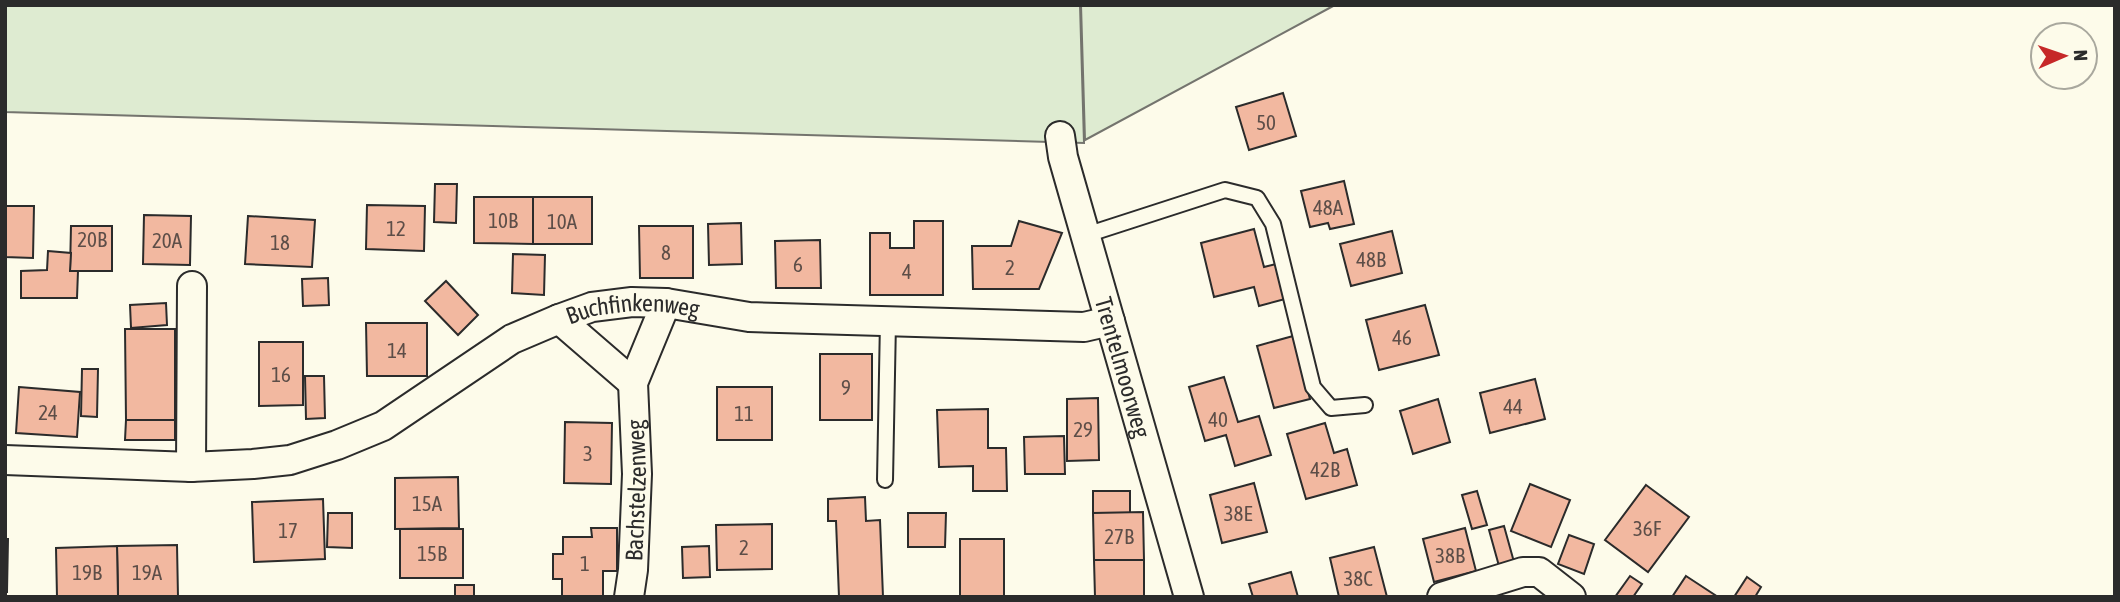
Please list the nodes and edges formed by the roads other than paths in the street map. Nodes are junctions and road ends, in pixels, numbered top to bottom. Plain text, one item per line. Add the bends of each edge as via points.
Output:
1 (1060, 136) dead end
2 (1086, 235) junction
3 (192, 286) dead end
4 (666, 303) junction
5 (559, 319) junction
6 (888, 321) junction
7 (1110, 321) junction
8 (633, 383) junction
9 (1365, 405) dead end
10 (5, 460) edge
11 (191, 467) junction
12 (886, 480) dead end
13 (629, 597) edge
14 (1189, 597) edge
15 (1442, 597) edge
16 (1571, 597) edge

1 - 2 street, Trentelmoorweg
2 - 7 street, Trentelmoorweg
2 - 9 lane via 1225,190 1257,198 1273,225 1313,387 1331,408
3 - 11 street
4 - 5 street, Buchfinkenweg via 592,307
4 - 6 street, Buchfinkenweg via 749,317
4 - 8 street, Bachstelzenweg
5 - 8 street, Bachstelzenweg
5 - 11 street, Buchfinkenweg via 512,339 383,426 337,445 290,460
6 - 7 street, Buchfinkenweg via 1084,327
6 - 12 lane
7 - 14 street, Trentelmoorweg
8 - 13 street, Bachstelzenweg via 637,474
10 - 11 street, Buchfinkenweg
15 - 16 street via 1523,572 1539,572

